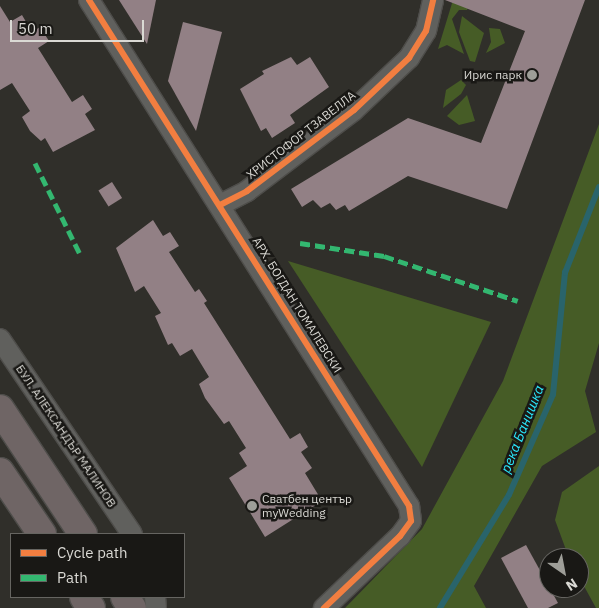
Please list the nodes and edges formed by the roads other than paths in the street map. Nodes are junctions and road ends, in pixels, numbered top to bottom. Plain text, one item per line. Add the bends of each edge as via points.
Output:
1 (89, 0) edge
2 (433, 0) edge
3 (220, 205) junction
4 (0, 338) edge
5 (0, 410) edge
6 (0, 472) edge
7 (8, 489) edge
8 (41, 533) edge
9 (83, 533) edge
10 (131, 533) edge
11 (324, 608) edge

1 - 3 street, АРХ. БОГДАН ТОМАЛЕВСКИ
2 - 3 street, ХРИСТОФОР ТЗАВЕЛЛА via 426,31 409,58 354,110 247,191
3 - 11 street, АРХ. БОГДАН ТОМАЛЕВСКИ via 409,506 411,521 400,536
4 - 10 street, БУЛ. АЛЕКСАНДЪР МАЛИНОВ
5 - 9 main road
6 - 7 main road
7 - 8 main road

